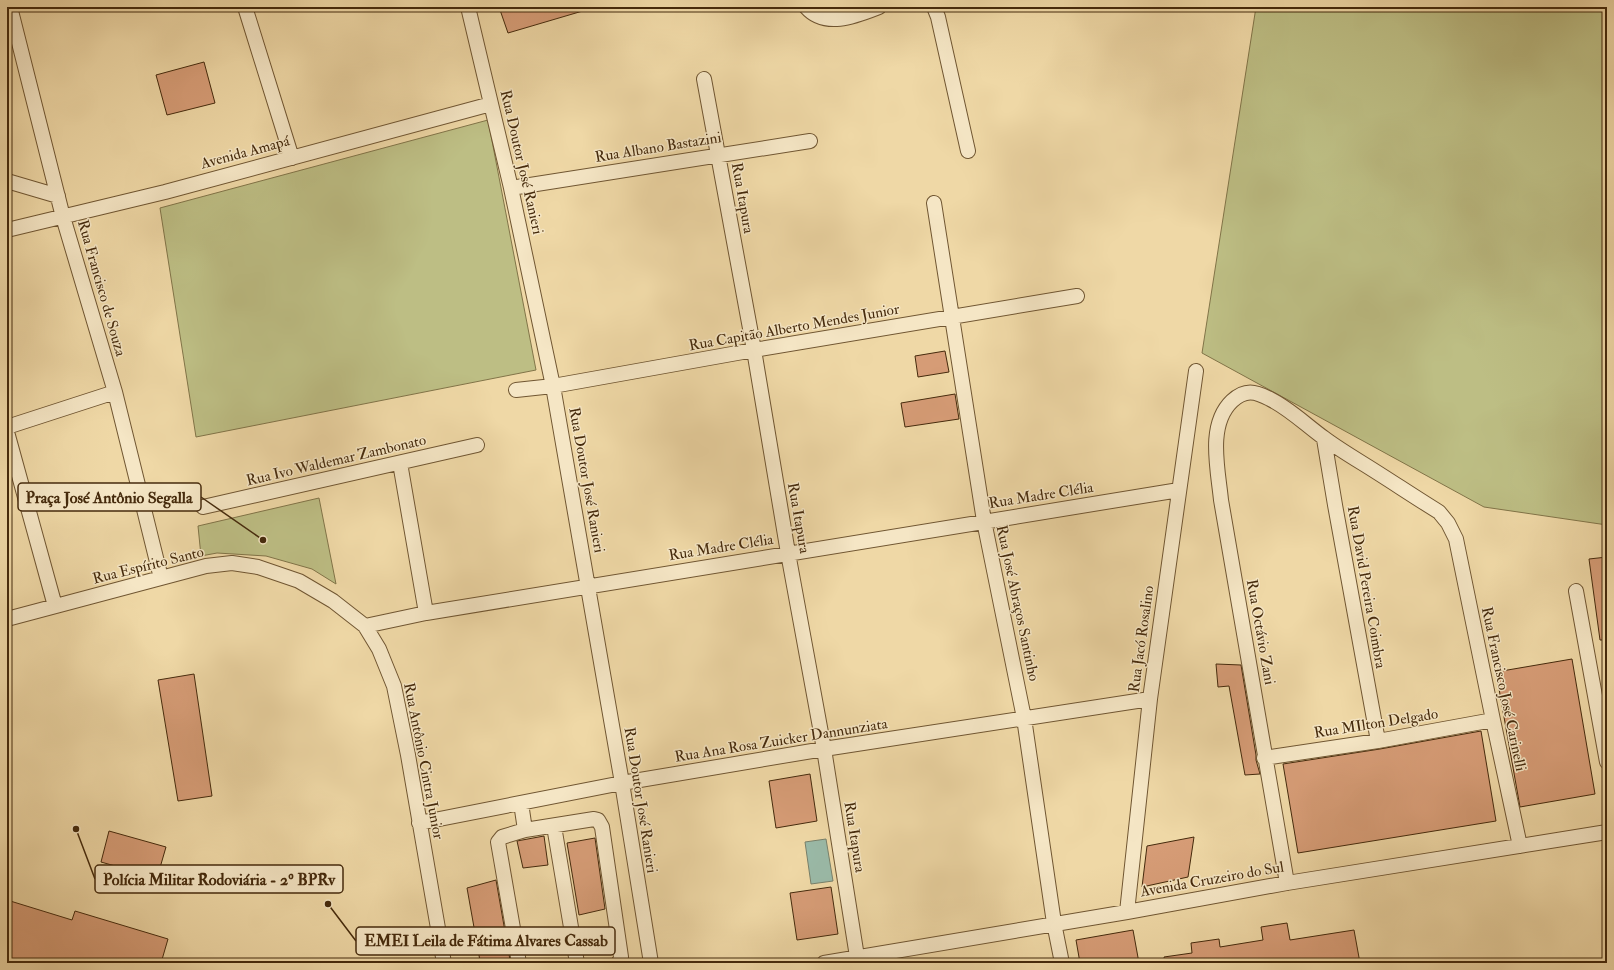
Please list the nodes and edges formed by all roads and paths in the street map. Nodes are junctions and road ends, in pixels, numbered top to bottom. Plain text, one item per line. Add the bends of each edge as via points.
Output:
1 (10, 7) edge
2 (246, 7) edge
3 (468, 7) edge
4 (806, 7) edge
5 (879, 7) edge
6 (934, 7) edge
7 (704, 78) dead end
8 (491, 104) junction
9 (810, 140) dead end
10 (968, 151) dead end
11 (718, 154) junction
12 (292, 158) junction
13 (7, 181) edge
14 (511, 188) junction
15 (58, 196) junction
16 (934, 203) dead end
17 (63, 216) junction
18 (7, 230) edge
19 (1077, 296) dead end
20 (951, 317) junction
21 (754, 350) junction
22 (1196, 371) dead end
23 (553, 386) junction
24 (516, 390) dead end
25 (115, 392) junction
26 (1240, 394) joint
27 (7, 427) edge
28 (7, 432) edge
29 (1324, 439) junction
30 (477, 445) dead end
31 (400, 463) junction
32 (1179, 490) junction
33 (203, 507) dead end
34 (984, 521) junction
35 (788, 553) junction
36 (161, 578) junction
37 (298, 581) joint
38 (587, 586) junction
39 (1576, 592) dead end
40 (55, 606) junction
41 (426, 613) junction
42 (7, 619) edge
43 (365, 626) junction
44 (1150, 699) junction
45 (1024, 718) junction
46 (1492, 720) junction
47 (1378, 741) junction
48 (824, 749) junction
49 (1264, 758) junction
50 (1607, 762) edge
51 (622, 783) junction
52 (521, 803) junction
53 (419, 823) junction
54 (554, 826) junction
55 (525, 830) junction
56 (1607, 832) edge
57 (1520, 846) junction
58 (1287, 883) junction
59 (1127, 912) junction
60 (1054, 923) junction
61 (858, 960) edge
62 (444, 963) edge
63 (519, 963) edge
64 (577, 963) edge
65 (618, 963) edge
66 (651, 963) edge
67 (824, 963) edge
68 (1062, 963) edge

1 - 15 street, Rua Francisco de Souza
2 - 12 street
3 - 8 street, Rua Doutor José Ranieri
4 - 5 street via 812,13 825,18 844,20
6 - 10 street
7 - 11 street, Rua Itapura
8 - 12 street, Avenida Amapá
8 - 14 street, Rua Doutor José Ranieri
9 - 11 street, Rua Albano Bastazini
11 - 14 street, Rua Albano Bastazini
11 - 21 street, Rua Itapura
12 - 17 street, Avenida Amapá
13 - 15 street
14 - 23 street, Rua Doutor José Ranieri
15 - 17 street, Rua Francisco de Souza
16 - 20 street, Rua José Abraços Santinho
17 - 18 street, Avenida Amapá
17 - 25 street, Rua Francisco de Souza
19 - 20 street, Rua Capitão Alberto Mendes Junior
20 - 21 street, Rua Capitão Alberto Mendes Junior
20 - 34 street, Rua José Abraços Santinho
21 - 23 street, Rua Capitão Alberto Mendes Junior
21 - 35 street, Rua Itapura
22 - 32 street, Rua Jacó Rosalino
23 - 24 street, Rua Capitão Alberto Mendes Junior
23 - 38 street, Rua Doutor José Ranieri
25 - 27 street
25 - 36 street, Rua Francisco de Souza
26 - 29 street, Rua Francisco José Carinelli via 1249,393 1269,398 1285,407
26 - 49 street, Rua Octávio Zani via 1222,415 1218,427 1217,459 1221,500
28 - 40 street
29 - 46 street, Rua Francisco José Carinelli via 1439,512 1448,523 1456,539
29 - 47 street, Rua David Pereira Coimbra
30 - 31 street, Rua Ivo Waldemar Zambonato
31 - 33 street, Rua Ivo Waldemar Zambonato
31 - 41 street
32 - 34 street, Rua Madre Clélia
32 - 44 street, Rua Jacó Rosalino
34 - 35 street, Rua Madre Clélia
34 - 45 street, Rua José Abraços Santinho
35 - 38 street, Rua Madre Clélia
35 - 48 street, Rua Itapura
36 - 37 street, Rua Espírito Santo via 206,566 232,563 258,567
36 - 40 street, Rua Espírito Santo
37 - 43 street, Rua Antônio Cintra Junior via 333,601
38 - 41 street, Rua Madre Clélia
38 - 51 street, Rua Doutor José Ranieri
39 - 50 street
40 - 42 street, Rua Espírito Santo
41 - 43 street, Rua Madre Clélia
43 - 53 street, Rua Antônio Cintra Junior via 379,649 394,686
44 - 45 street, Rua Ana Rosa Zuicker Dannunziata
44 - 59 street, Rua Jacó Rosalino
45 - 48 street, Rua Ana Rosa Zuicker Dannunziata
45 - 60 street, Rua José Abraços Santinho
46 - 47 street, Rua MIlton Delgado
46 - 57 street, Rua Francisco José Carinelli
47 - 49 street, Rua MIlton Delgado
48 - 51 street, Rua Ana Rosa Zuicker Dannunziata
48 - 61 street, Rua Itapura
49 - 58 street, Rua Octávio Zani
51 - 52 street, Rua Ana Rosa Zuicker Dannunziata
51 - 66 street, Rua Doutor José Ranieri
52 - 53 street, Rua Ana Rosa Zuicker Dannunziata
52 - 55 street
53 - 62 street, Rua Antônio Cintra Junior
54 - 55 street
54 - 64 street
54 - 65 street via 594,819 598,820 602,827 621,957
55 - 63 street via 502,837 498,842
56 - 57 street, Avenida Cruzeiro do Sul
57 - 58 street, Avenida Cruzeiro do Sul
58 - 59 street, Avenida Cruzeiro do Sul
59 - 60 street, Avenida Cruzeiro do Sul
60 - 61 street, Avenida Cruzeiro do Sul
60 - 68 street, Rua José Abraços Santinho
61 - 67 street, Avenida Cruzeiro do Sul

